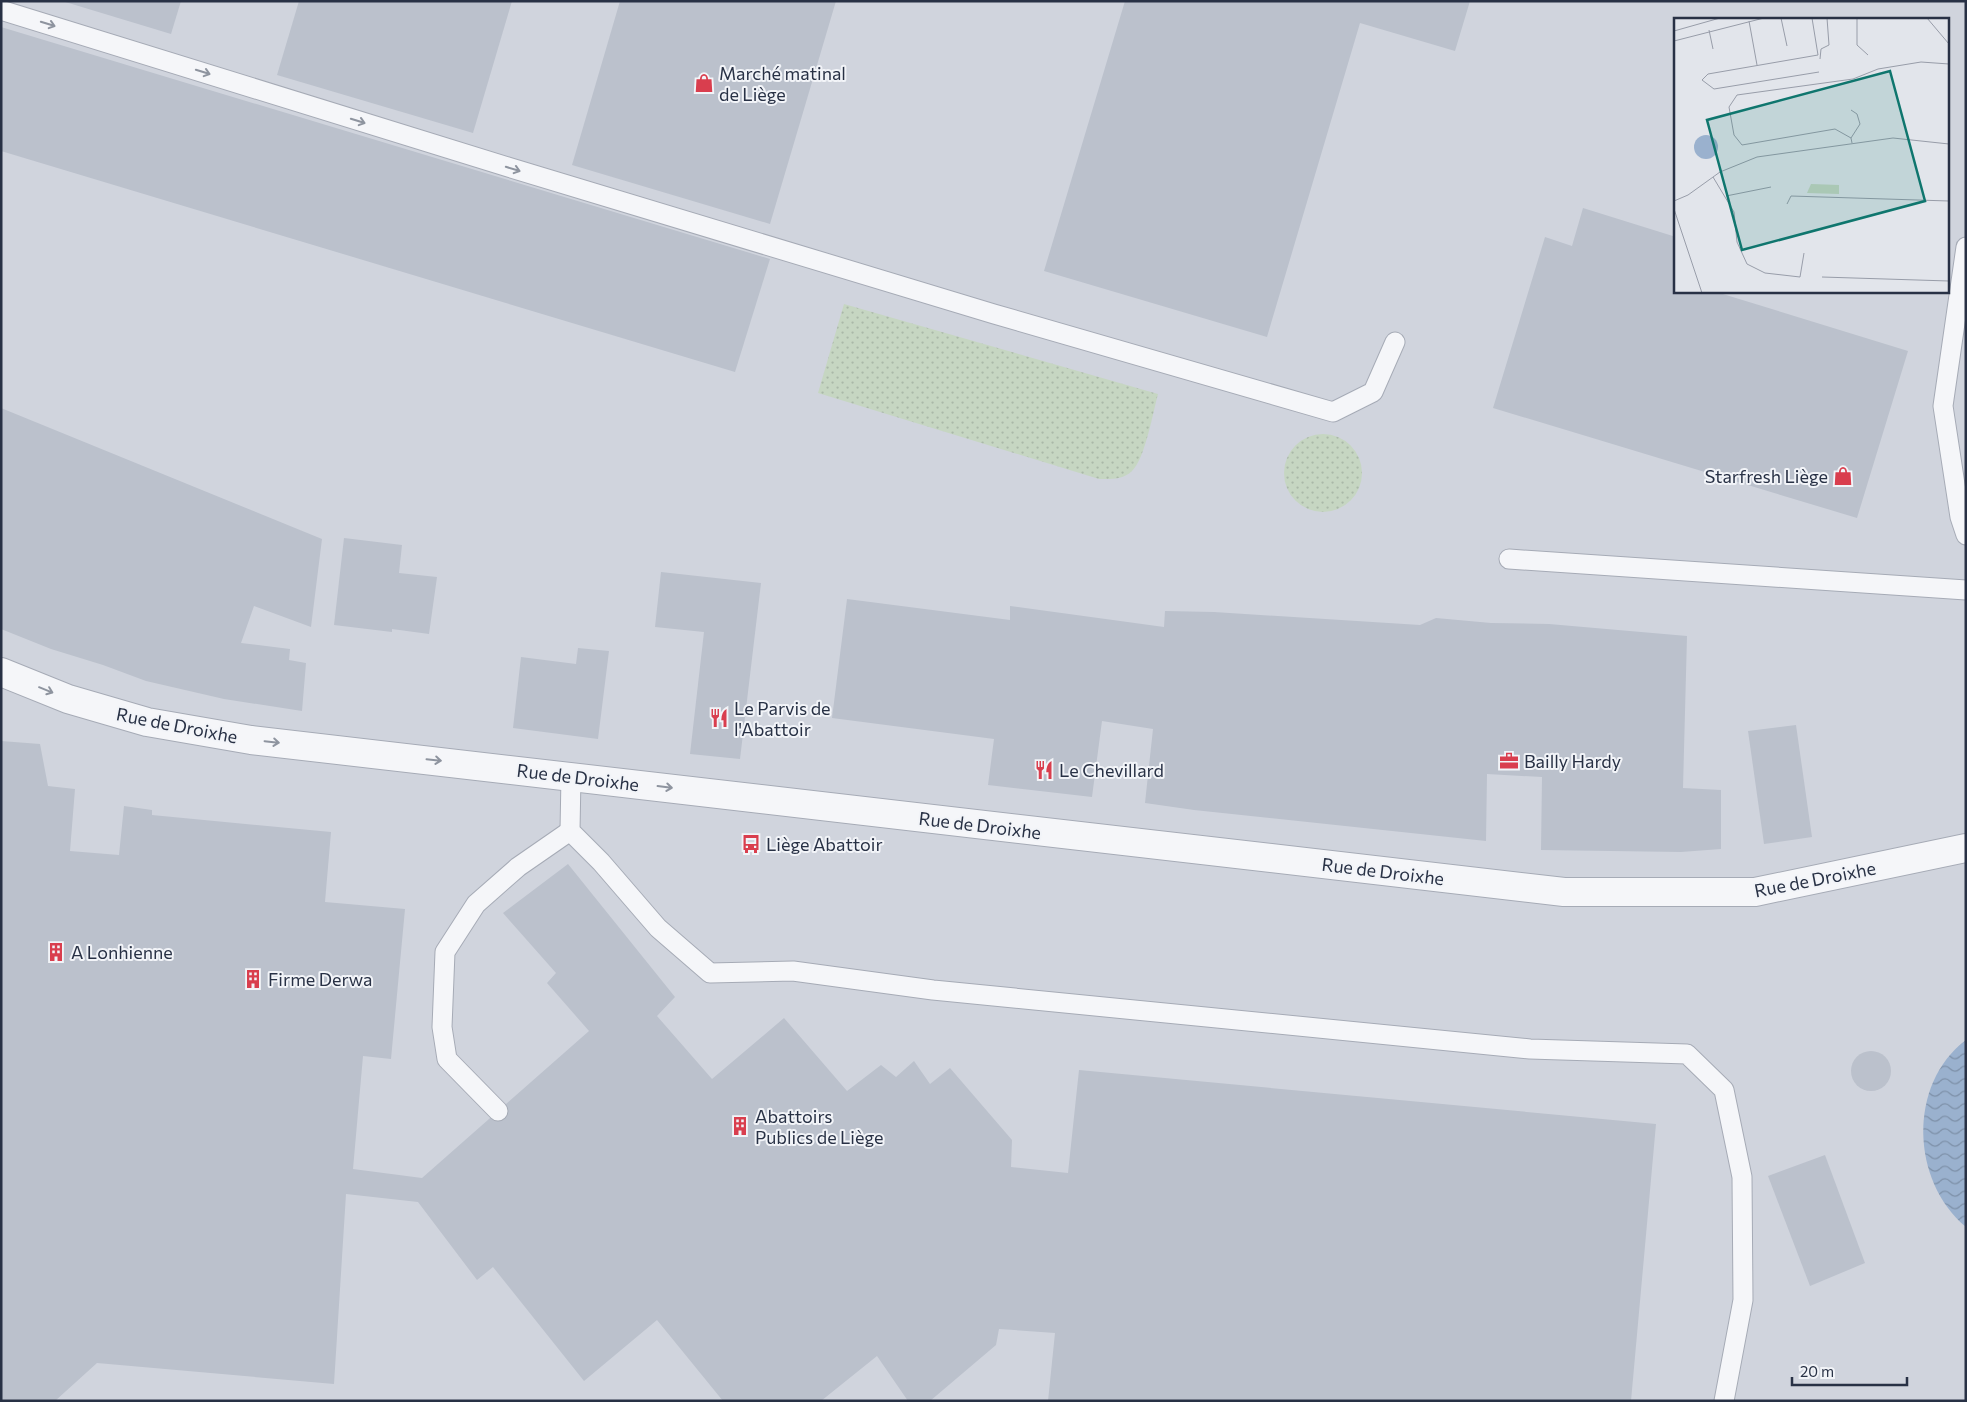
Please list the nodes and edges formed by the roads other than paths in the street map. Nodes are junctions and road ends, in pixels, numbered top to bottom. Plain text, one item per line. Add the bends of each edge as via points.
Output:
1 (1, 10) edge
2 (1966, 248) edge
3 (1395, 342) dead end
4 (1966, 535) edge
5 (1510, 559) dead end
6 (1966, 590) edge
7 (1, 672) edge
8 (571, 776) junction
9 (570, 831) junction
10 (1966, 848) edge
11 (498, 1111) dead end
12 (1724, 1401) edge

1 -> 3 lane via 508,168 1333,412 1373,392
2 - 4 lane via 1943,406 1960,517
5 - 6 lane
7 -> 8 street, Rue de Droixhe via 68,699 147,722 250,740
8 - 9 lane
8 -> 10 street, Rue de Droixhe via 1564,892 1755,892
9 - 11 lane via 518,867 476,904 445,952 442,1027 447,1059
9 - 12 lane via 658,928 710,973 793,971 933,990 1520,1048 1687,1054 1724,1090 1742,1177 1743,1300

